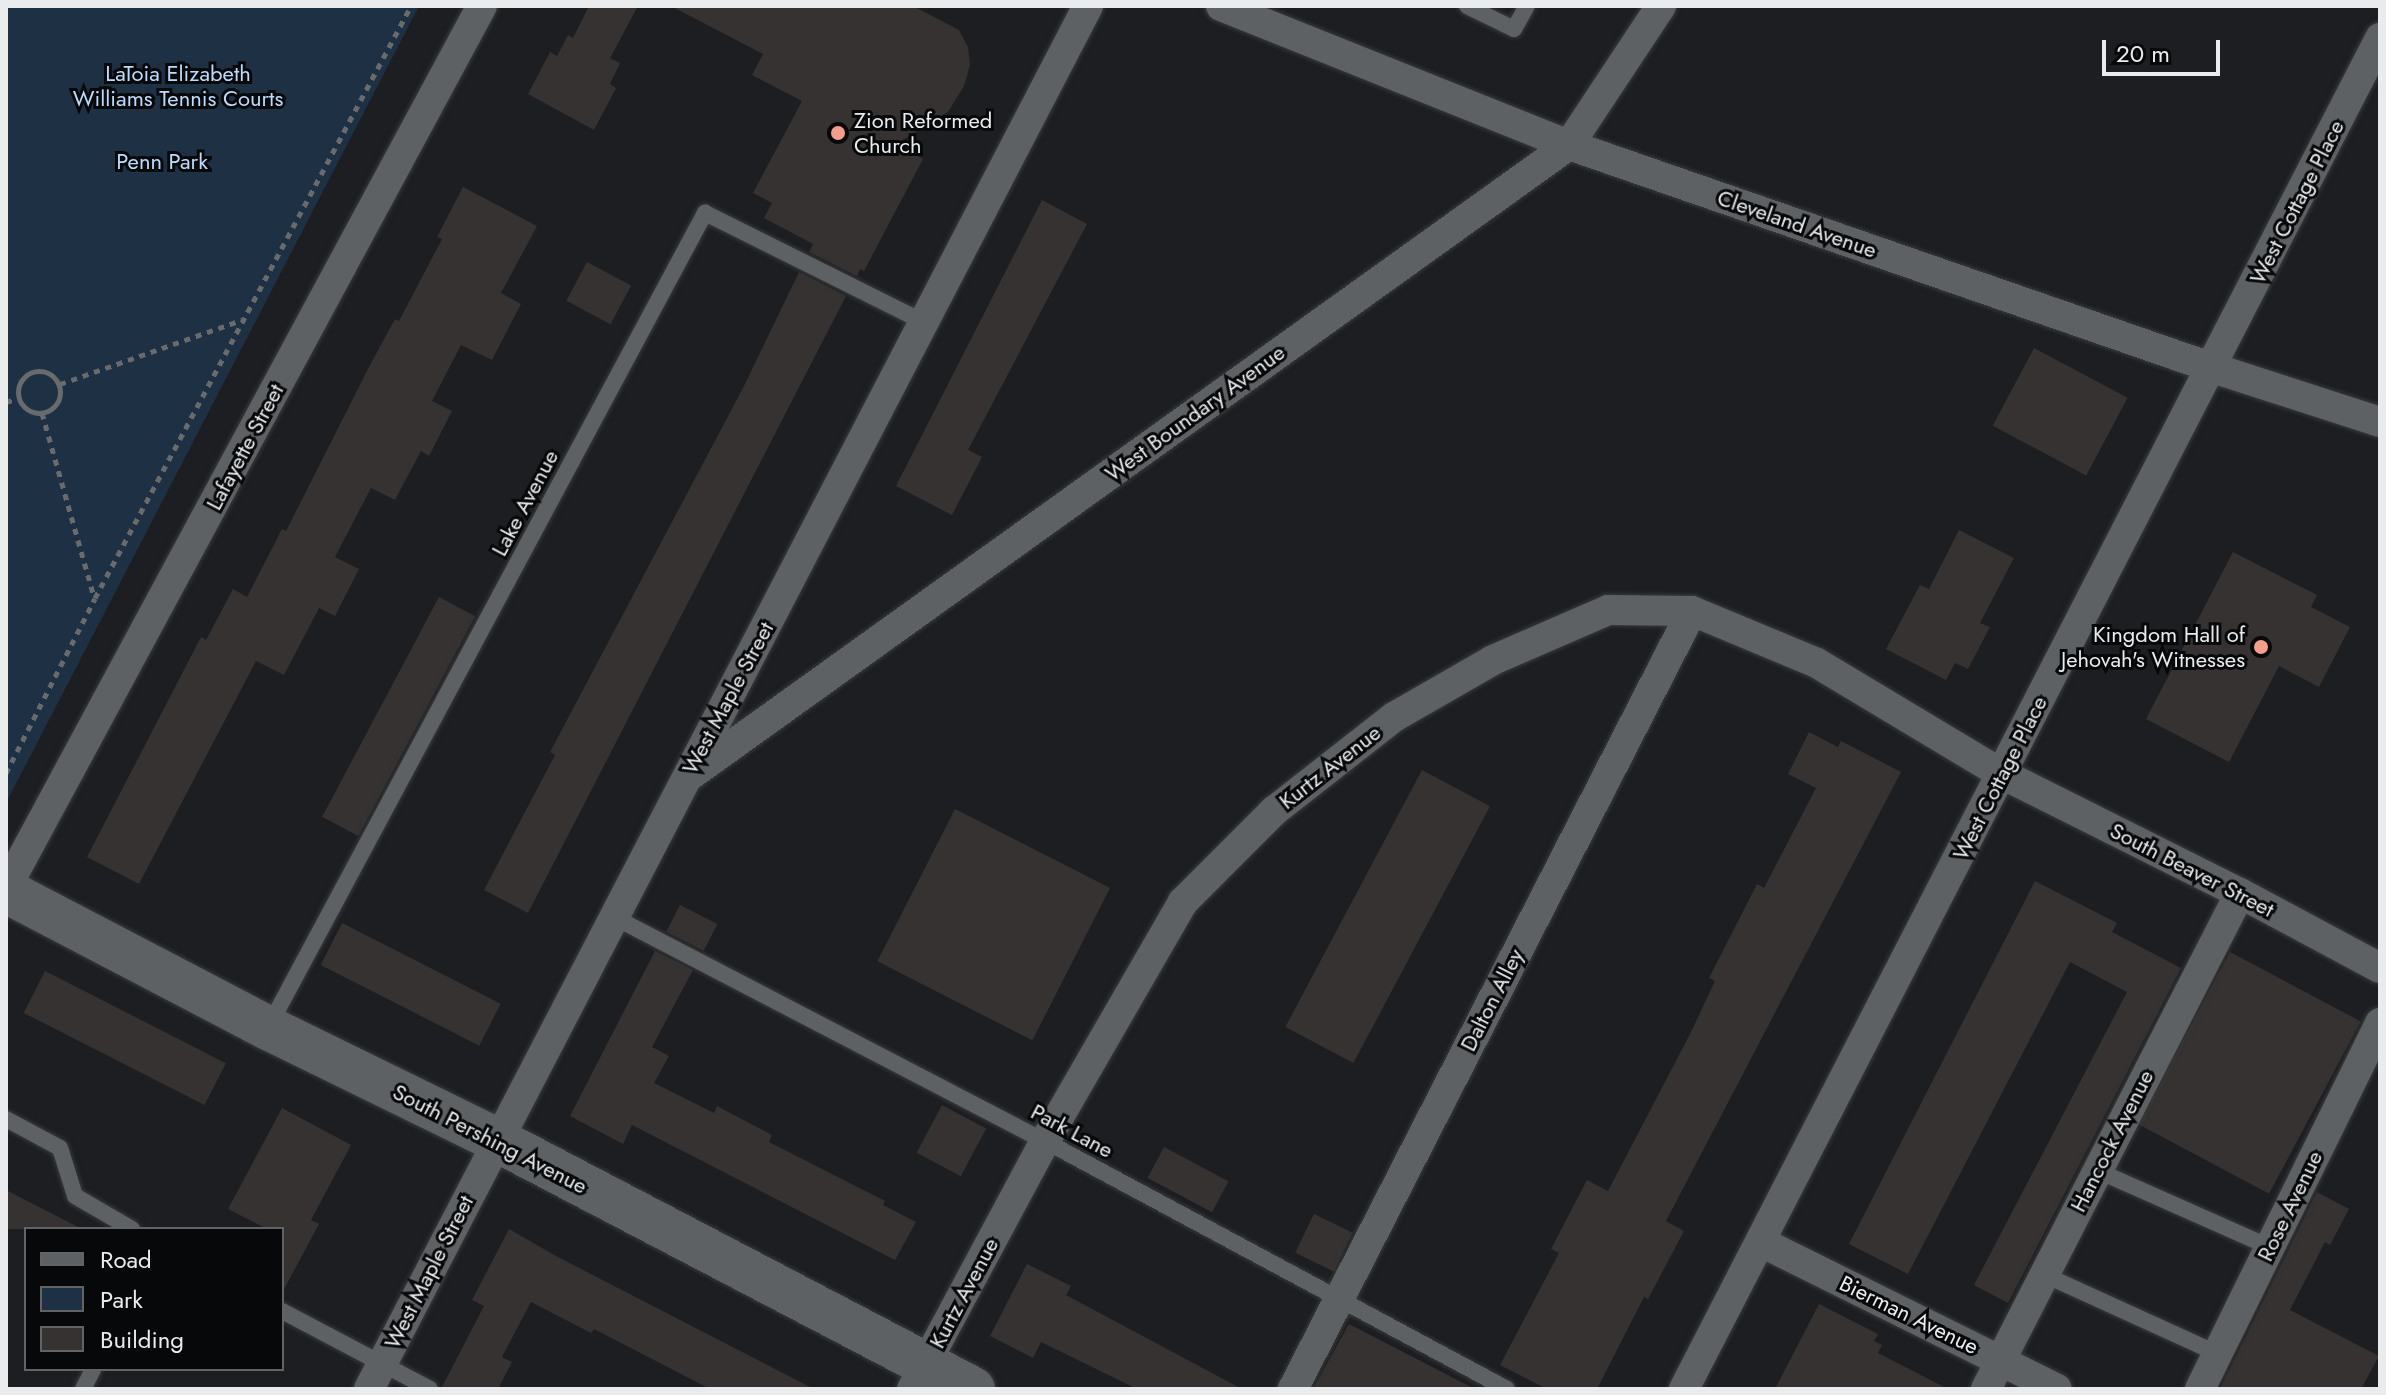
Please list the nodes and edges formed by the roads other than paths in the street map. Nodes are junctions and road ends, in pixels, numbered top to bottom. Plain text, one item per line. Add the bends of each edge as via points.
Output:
1 (482, 6) edge
2 (1088, 6) edge
3 (1221, 6) edge
4 (1467, 6) edge
5 (1527, 6) edge
6 (1661, 6) edge
7 (2380, 38) edge
8 (1569, 145) junction
9 (924, 322) junction
10 (2213, 368) junction
11 (2380, 422) edge
12 (1692, 611) junction
13 (2002, 774) junction
14 (686, 779) junction
15 (6, 889) edge
16 (2240, 893) junction
17 (614, 917) junction
18 (2380, 968) edge
19 (2380, 1023) edge
20 (268, 1028) junction
21 (6, 1119) edge
22 (497, 1140) junction
23 (1045, 1141) junction
24 (2096, 1170) junction
25 (129, 1227) edge
26 (1761, 1242) junction
27 (2270, 1247) junction
28 (2045, 1275) junction
29 (1338, 1298) junction
30 (284, 1312) edge
31 (2218, 1354) junction
32 (2000, 1361) junction
33 (92, 1371) edge
34 (375, 1376) edge
35 (919, 1377) edge
36 (83, 1389) edge
37 (430, 1389) edge
38 (973, 1389) edge
39 (1293, 1389) edge
40 (1507, 1389) edge
41 (1684, 1389) edge
42 (1986, 1389) edge
43 (2057, 1389) edge
44 (2200, 1389) edge

1 - 15 street, Lafayette Street
2 - 9 street, West Maple Street
3 - 8 street, Cleveland Avenue
4 - 5 lane via 1514,29
6 - 8 street, West Boundary Avenue
7 - 10 street, West Cottage Place
8 - 10 street, Cleveland Avenue
8 - 14 street, West Boundary Avenue
9 - 14 street, West Maple Street
9 - 20 lane, Lake Avenue via 705,213
10 - 11 street, Cleveland Avenue
10 - 13 street, West Cottage Place
12 - 13 street, Kurtz Avenue via 1817,663
12 - 23 street, Kurtz Avenue via 1608,610 1493,660 1394,717 1274,811 1183,902
12 - 29 street, Dalton Alley
13 - 16 street, South Beaver Street
13 - 26 street, West Cottage Place
14 - 17 street, West Maple Street
15 - 20 street, South Pershing Avenue
16 - 18 street, South Beaver Street
16 - 24 street, Hancock Avenue
17 - 22 street, West Maple Street
17 - 23 lane, Park Lane
19 - 27 street, Rose Avenue
20 - 22 street, South Pershing Avenue
21 - 25 lane via 60,1148 75,1196
22 - 34 street, West Maple Street
22 - 35 street, South Pershing Avenue
23 - 29 lane, Park Lane
23 - 35 street, Kurtz Avenue
24 - 27 lane
24 - 28 street, Hancock Avenue
26 - 32 street, Bierman Avenue
26 - 41 street, West Cottage Place
27 - 31 street, Rose Avenue
28 - 31 lane
28 - 32 street, Hancock Avenue
29 - 39 street, Dalton Alley
29 - 40 lane, Park Lane
30 - 34 lane
31 - 44 street, Rose Avenue
32 - 42 street, Hancock Avenue
32 - 43 street, Bierman Avenue
33 - 36 lane
34 - 37 lane
35 - 38 street, South Pershing Avenue

